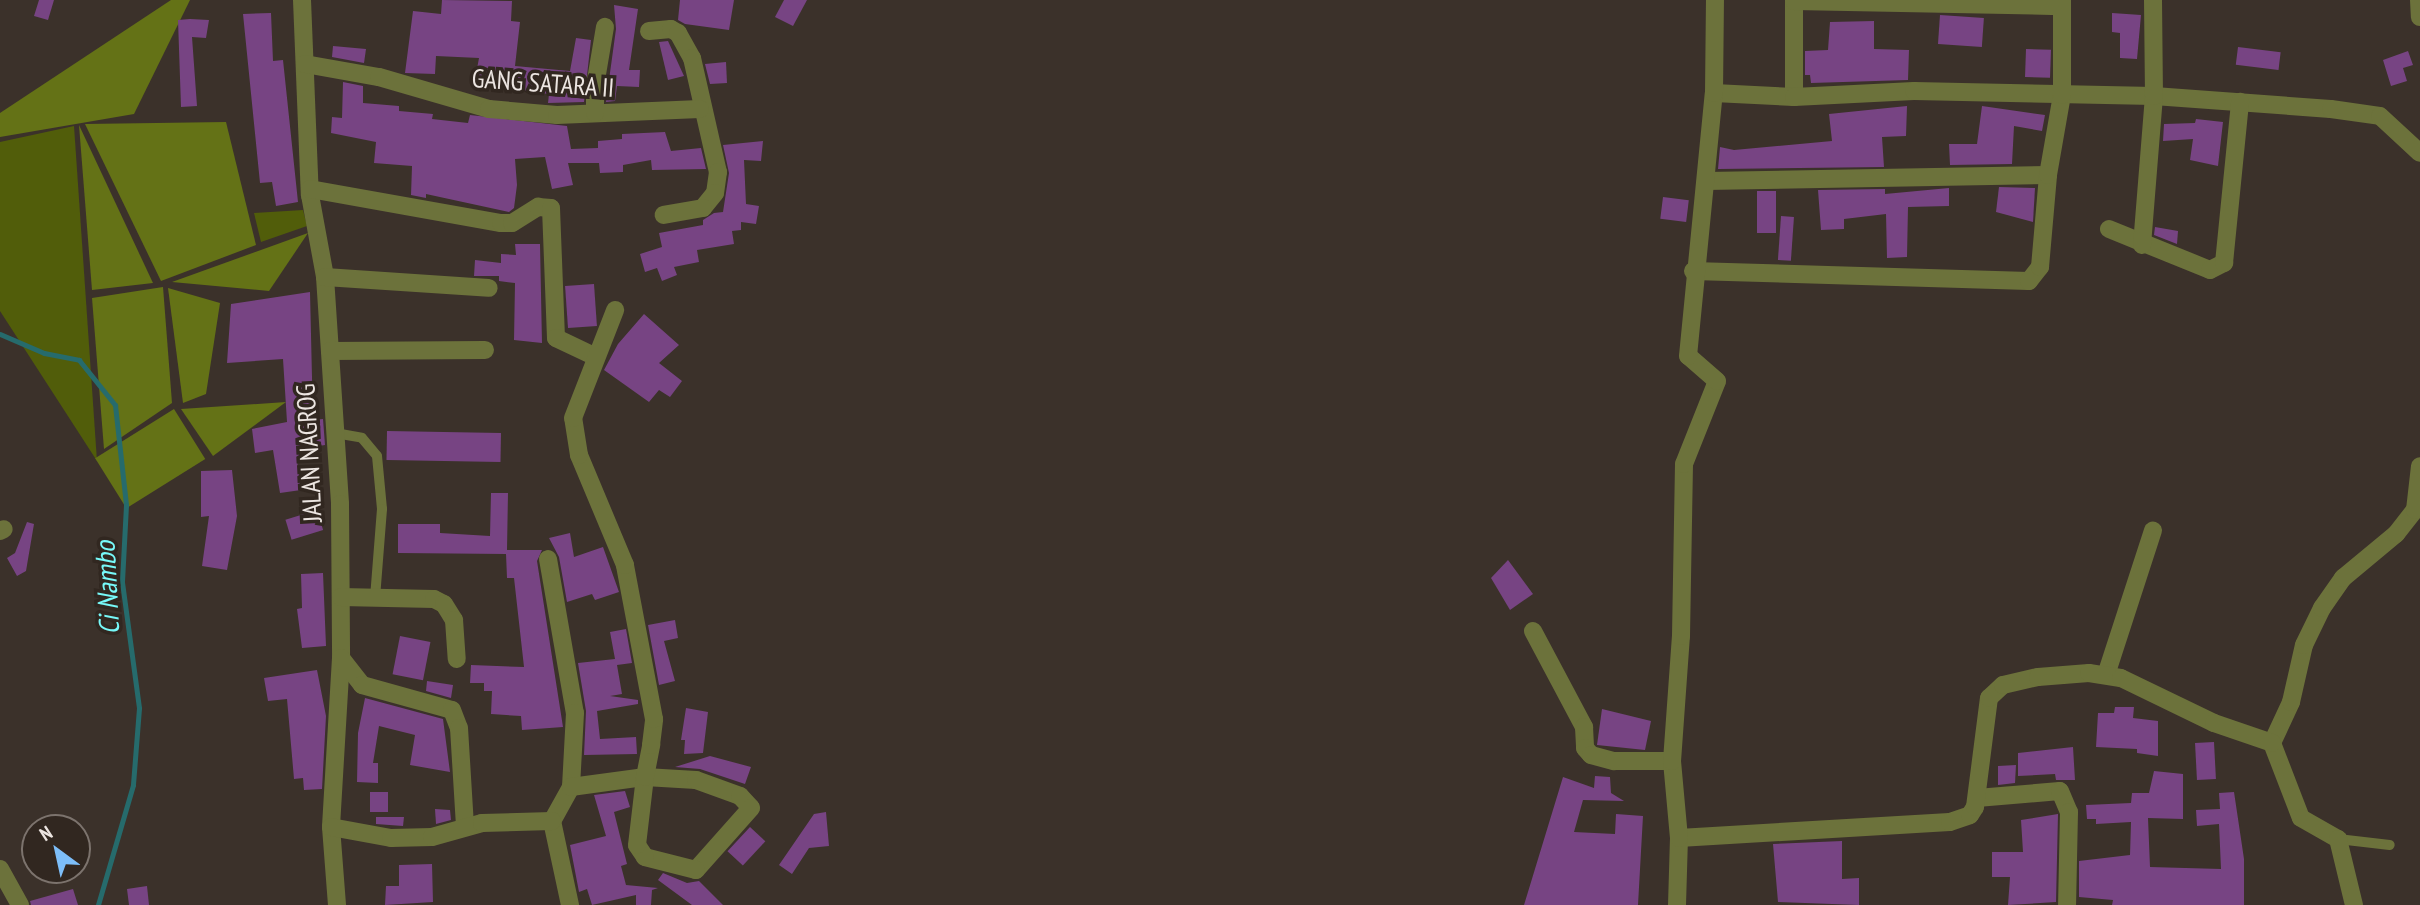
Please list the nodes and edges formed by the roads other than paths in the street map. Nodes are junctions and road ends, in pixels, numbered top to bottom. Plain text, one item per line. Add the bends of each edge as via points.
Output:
1 (302, 0) edge
2 (1715, 0) edge
3 (2153, 0) edge
4 (2419, 0) edge
5 (1794, 1) edge
6 (2062, 3) edge
7 (2420, 18) edge
8 (605, 27) dead end
9 (649, 32) dead end
10 (305, 64) junction
11 (1714, 93) junction
12 (2062, 95) junction
13 (2154, 96) junction
14 (1794, 97) junction
15 (2240, 102) junction
16 (700, 109) junction
17 (595, 113) junction
18 (2420, 153) edge
19 (2048, 175) junction
20 (1706, 181) junction
21 (310, 189) junction
22 (664, 215) dead end
23 (2109, 229) dead end
24 (2142, 245) junction
25 (1693, 271) junction
26 (325, 277) junction
27 (489, 288) dead end
28 (615, 310) dead end
29 (485, 350) dead end
30 (330, 351) junction
31 (596, 357) junction
32 (335, 433) junction
33 (2420, 466) edge
34 (2153, 530) dead end
35 (548, 559) dead end
36 (341, 597) junction
37 (375, 597) junction
38 (1533, 631) dead end
39 (341, 658) junction
40 (457, 659) dead end
41 (2106, 675) junction
42 (2272, 743) junction
43 (1672, 761) junction
44 (645, 777) junction
45 (571, 787) junction
46 (1977, 798) junction
47 (552, 821) junction
48 (331, 827) junction
49 (465, 827) junction
50 (1679, 838) junction
51 (2338, 839) junction
52 (2390, 845) dead end
53 (0, 869) edge
54 (20, 905) edge
55 (337, 905) edge
56 (570, 905) edge
57 (1678, 905) edge
58 (2067, 905) edge
59 (2354, 905) edge

1 - 10 street, JALAN NAGROG
2 - 11 street
3 - 13 street
4 - 7 street
5 - 6 street
5 - 14 street
6 - 12 street
8 - 17 street
9 - 16 street via 671,29 683,40 692,58
10 - 17 street, GANG SATARA II via 379,77 489,110
10 - 21 street, JALAN NAGROG
11 - 14 street
11 - 20 street
12 - 13 street
12 - 14 street via 1914,91
12 - 19 street
13 - 15 street
13 - 24 street
15 - 18 street via 2380,116
15 - 24 street via 2224,263 2210,270
16 - 17 street, GANG SATARA II via 639,115
16 - 22 street via 718,172 715,193 703,208
19 - 20 street
19 - 25 street via 2040,267 2029,281
20 - 25 street
21 - 26 street, JALAN NAGROG
21 - 31 street via 501,223 512,223 538,207 551,208 556,338
23 - 24 street
25 - 43 street via 1688,356 1717,381 1684,464 1681,636
26 - 27 street
26 - 30 street, JALAN NAGROG
28 - 31 street
29 - 30 street
30 - 32 street, JALAN NAGROG
31 - 44 street via 573,418 579,455 625,565 635,607 654,719
32 - 36 street, JALAN NAGROG
32 - 37 lane via 370,444 380,467 383,509
33 - 42 street via 2415,510 2396,534 2343,578 2318,615 2304,645 2291,702
34 - 41 street
35 - 45 street via 575,713
36 - 37 street
36 - 39 street, JALAN NAGROG
37 - 40 street via 434,599 444,604 454,620
38 - 43 street via 1584,727 1585,748 1591,755 1614,761
39 - 48 street, JALAN NAGROG
39 - 49 street via 362,685 452,710 459,728
41 - 42 street
41 - 46 street via 2038,677 2003,685 1992,693
42 - 51 street via 2301,818
43 - 50 street
44 - 44 street via 637,845 645,857 696,870 751,808 740,796 696,780
44 - 45 street
45 - 47 street
46 - 50 street via 1974,812 1950,822
46 - 58 street via 2060,790 2068,812
47 - 49 street via 482,822
47 - 56 street
48 - 49 street via 391,838 432,837
48 - 55 street, JALAN NAGROG
50 - 57 street
51 - 52 lane
51 - 59 street
53 - 54 street

